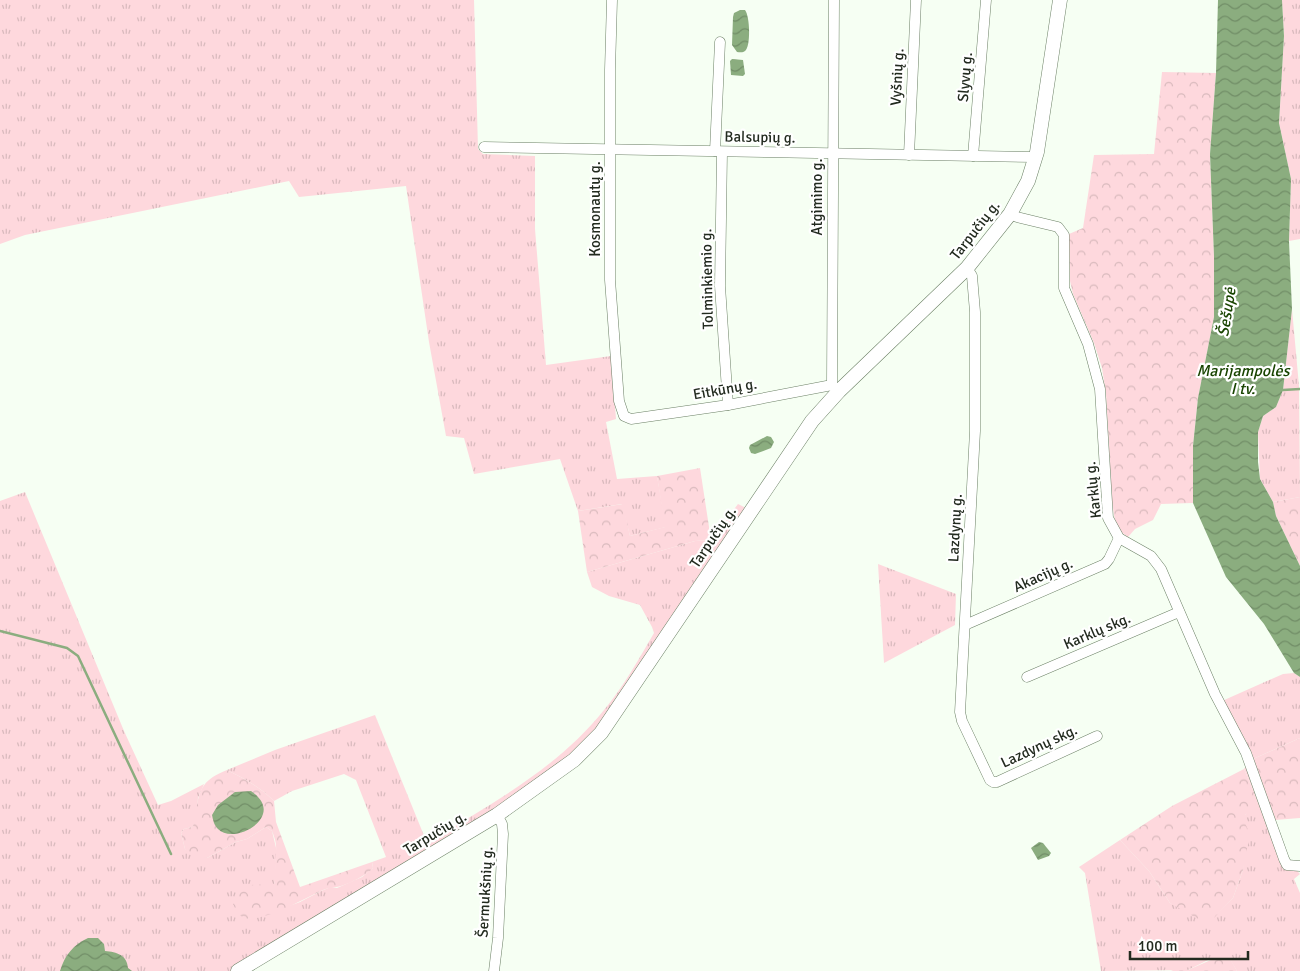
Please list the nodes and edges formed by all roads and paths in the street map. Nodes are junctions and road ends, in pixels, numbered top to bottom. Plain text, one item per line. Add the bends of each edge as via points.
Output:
1 (612, 0) edge
2 (834, 0) edge
3 (916, 0) edge
4 (986, 0) edge
5 (1060, 0) edge
6 (720, 42) dead end
7 (484, 147) dead end
8 (610, 150) junction
9 (718, 152) junction
10 (832, 154) junction
11 (909, 155) junction
12 (973, 156) junction
13 (1036, 157) junction
14 (1010, 214) junction
15 (967, 268) junction
16 (836, 388) junction
17 (728, 405) junction
18 (624, 416) joint
19 (1119, 538) junction
20 (1179, 612) junction
21 (965, 625) junction
22 (1027, 677) dead end
23 (1097, 736) dead end
24 (993, 782) joint
25 (497, 815) junction
26 (1300, 866) edge
27 (238, 971) edge
28 (494, 971) edge

1 - 8 street, Kosmonautų g.
2 - 10 street, Atgimimo g.
3 - 11 street, Vyšnių g.
4 - 12 street, Slyvų g.
5 - 13 main road, Tarpučių g.
6 - 9 street, Tolminkiemio g.
7 - 8 street, Balsupių g.
8 - 9 street, Balsupių g.
8 - 18 street, Kosmonautų g. via 610,280 619,401
9 - 10 street, Balsupių g.
9 - 17 street, Tolminkiemio g. via 720,286
10 - 11 street, Balsupių g.
10 - 16 street, Atgimimo g.
11 - 12 street, Balsupių g.
12 - 13 street, Balsupių g.
13 - 14 main road, Tarpučių g. via 1028,181
14 - 15 main road, Tarpučių g.
14 - 19 street, Karklų g. via 1058,227 1064,235 1064,288 1096,371 1108,518
15 - 16 main road, Tarpučių g.
15 - 21 street, Lazdynų g. via 972,276 975,312 975,431
16 - 17 street, Eitkūnų g.
16 - 25 main road, Tarpučių g. via 601,733 574,760
17 - 18 street, Eitkūnų g. via 631,420
19 - 20 street via 1151,556 1161,570
19 - 21 street, Akacijų g. via 1105,564
20 - 22 street, Karklų skg.
20 - 26 street via 1215,694 1246,753 1287,865
21 - 24 street, Lazdynų g. via 960,712
23 - 24 street, Lazdynų skg.
25 - 27 main road, Tarpučių g.
25 - 28 street, Šermukšnių g. via 503,834

